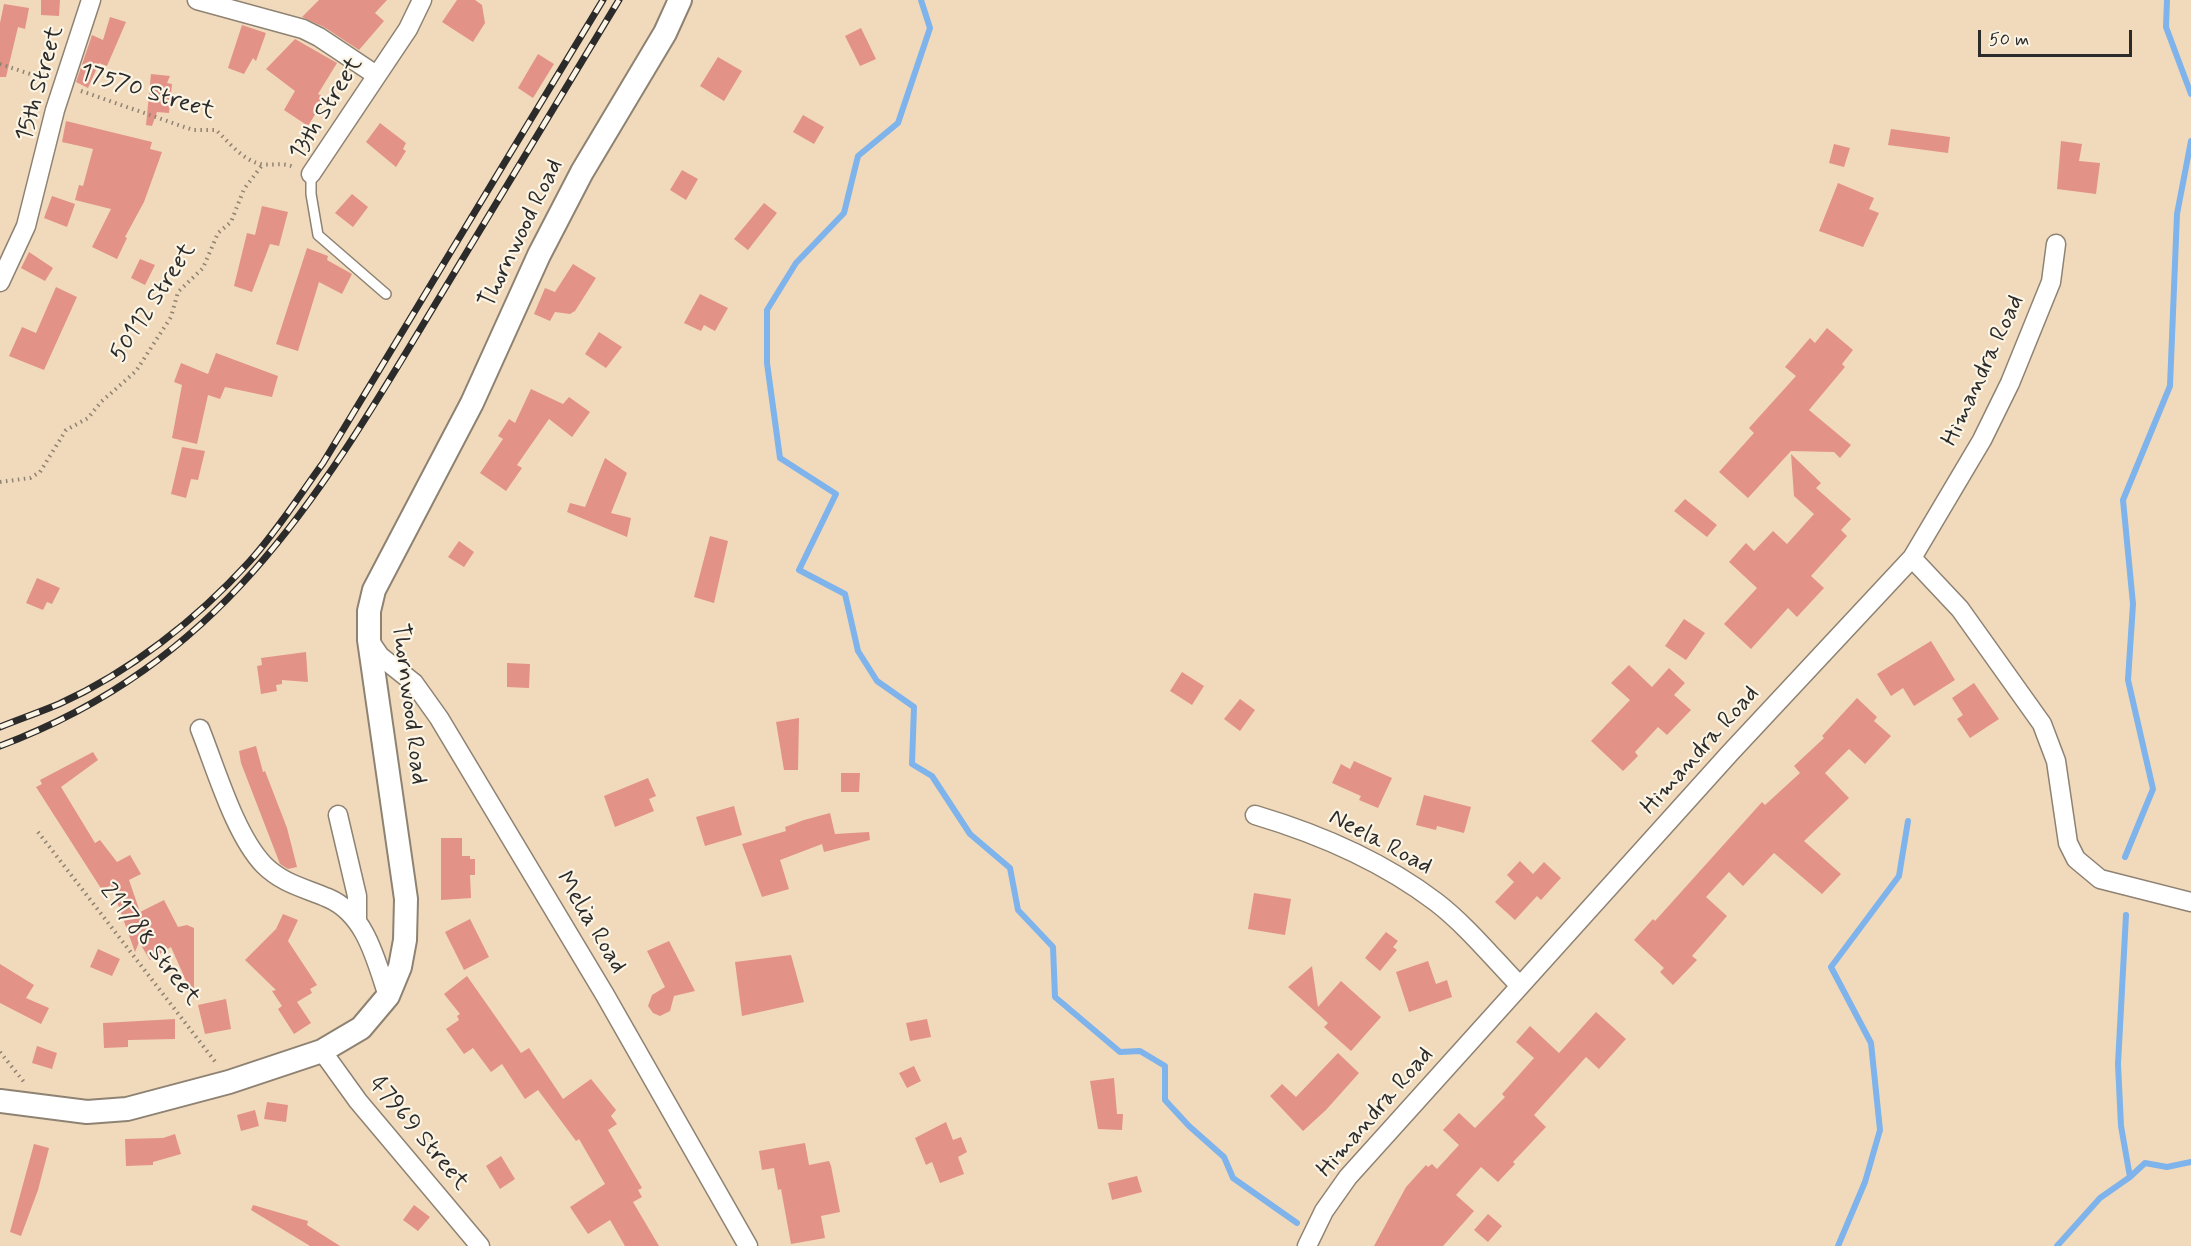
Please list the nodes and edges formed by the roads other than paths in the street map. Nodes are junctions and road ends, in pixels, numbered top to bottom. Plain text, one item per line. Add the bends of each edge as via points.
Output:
1 (91, 0) edge
2 (197, 0) edge
3 (422, 0) edge
4 (680, 0) edge
5 (376, 75) junction
6 (311, 174) joint
7 (2056, 244) dead end
8 (0, 282) edge
9 (386, 294) dead end
10 (1912, 558) junction
11 (369, 640) junction
12 (200, 729) dead end
13 (338, 815) dead end
14 (1255, 815) dead end
15 (2191, 902) edge
16 (357, 921) junction
17 (1520, 986) junction
18 (388, 996) junction
19 (322, 1051) junction
20 (0, 1101) edge
21 (480, 1246) edge
22 (748, 1246) edge
23 (1307, 1246) edge

1 - 8 street, 15th Street via 63,86 26,225
2 - 5 street via 303,30
3 - 5 street, 13th Street via 408,29
4 - 11 street, Thornwood Road via 544,244 472,404 374,590
5 - 6 street, 13th Street
6 - 9 lane, 13th Street via 318,235
7 - 10 street, Himandra Road via 2051,282 2010,383 1982,440
10 - 15 street via 1960,609 2042,724 2056,761 2068,843 2076,859 2100,879
10 - 17 street, Himandra Road
11 - 18 street, Thornwood Road via 406,899 400,967
11 - 22 street, Melia Road via 380,656 414,683 439,718 605,995
12 - 16 street via 249,847 285,881 331,899
13 - 16 street via 357,896
14 - 17 street, Neela Road via 1298,828 1394,872 1438,903
16 - 18 street via 368,939
17 - 23 street, Himandra Road via 1348,1177 1324,1211
18 - 19 street, Thornwood Road via 361,1028
19 - 20 street, Thornwood Road via 229,1082 127,1109 87,1112
19 - 21 street, 47969 Street via 358,1101

